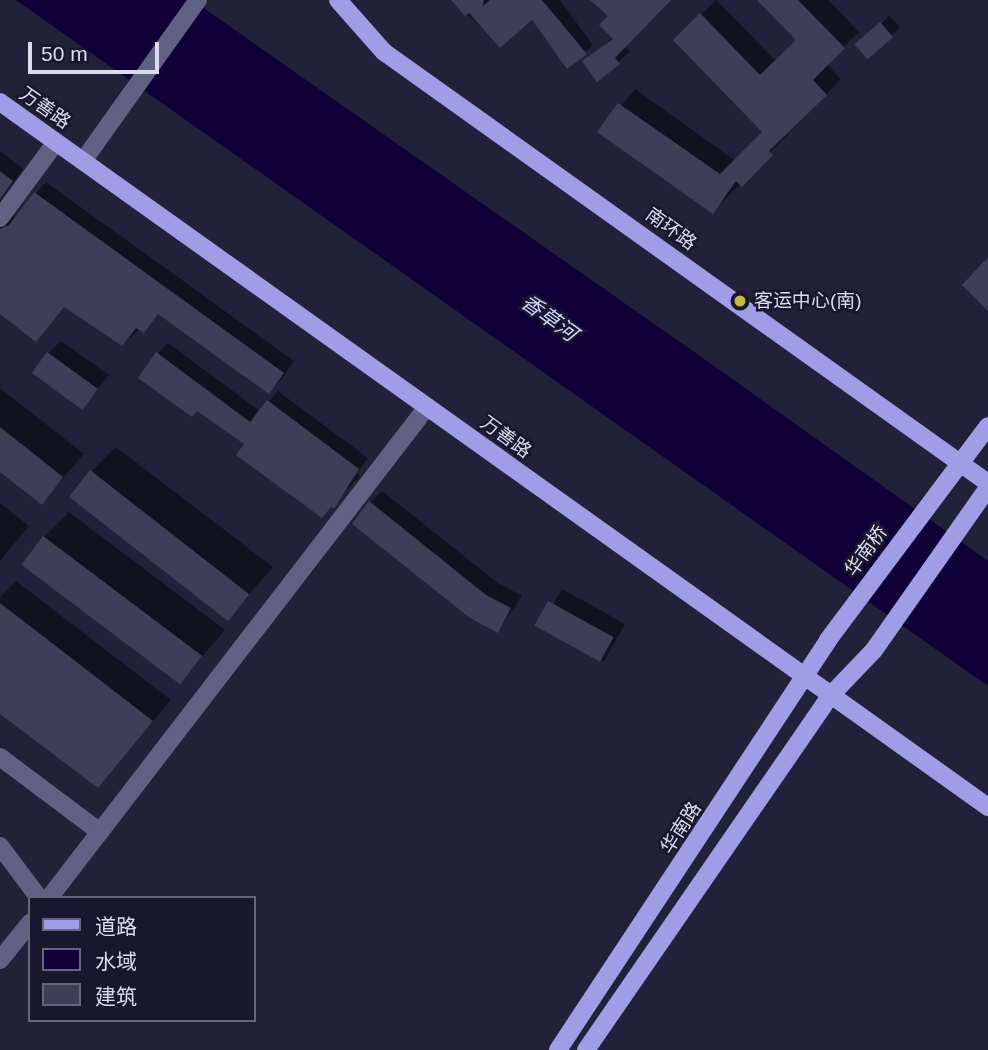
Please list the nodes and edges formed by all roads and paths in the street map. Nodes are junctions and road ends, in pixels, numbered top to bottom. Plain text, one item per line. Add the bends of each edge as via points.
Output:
1 (198, 0) edge
2 (338, 0) edge
3 (0, 102) edge
4 (56, 142) junction
5 (83, 160) junction
6 (0, 218) edge
7 (428, 407) junction
8 (988, 426) edge
9 (958, 462) junction
10 (988, 485) edge
11 (837, 627) joint
12 (805, 676) junction
13 (831, 695) junction
14 (0, 757) edge
15 (988, 807) edge
16 (100, 832) junction
17 (0, 846) edge
18 (38, 896) edge
19 (51, 896) edge
20 (28, 925) edge
21 (0, 960) edge
22 (558, 1050) edge
23 (586, 1050) edge

1 - 5 street
2 - 9 main road, 南环路 via 384,52
3 - 4 main road, 万善路
4 - 5 main road, 万善路
4 - 6 street
5 - 7 main road, 万善路
7 - 12 main road, 万善路
7 - 16 street
8 - 9 main road
9 - 10 main road, 南环路
9 - 11 main road, 华南桥
10 - 13 main road via 874,650
11 - 12 main road, 华南路
12 - 13 main road, 万善路
12 - 22 main road, 华南路
13 - 15 main road, 万善路
13 - 23 main road
14 - 16 street
16 - 19 street
17 - 18 street
20 - 21 street

